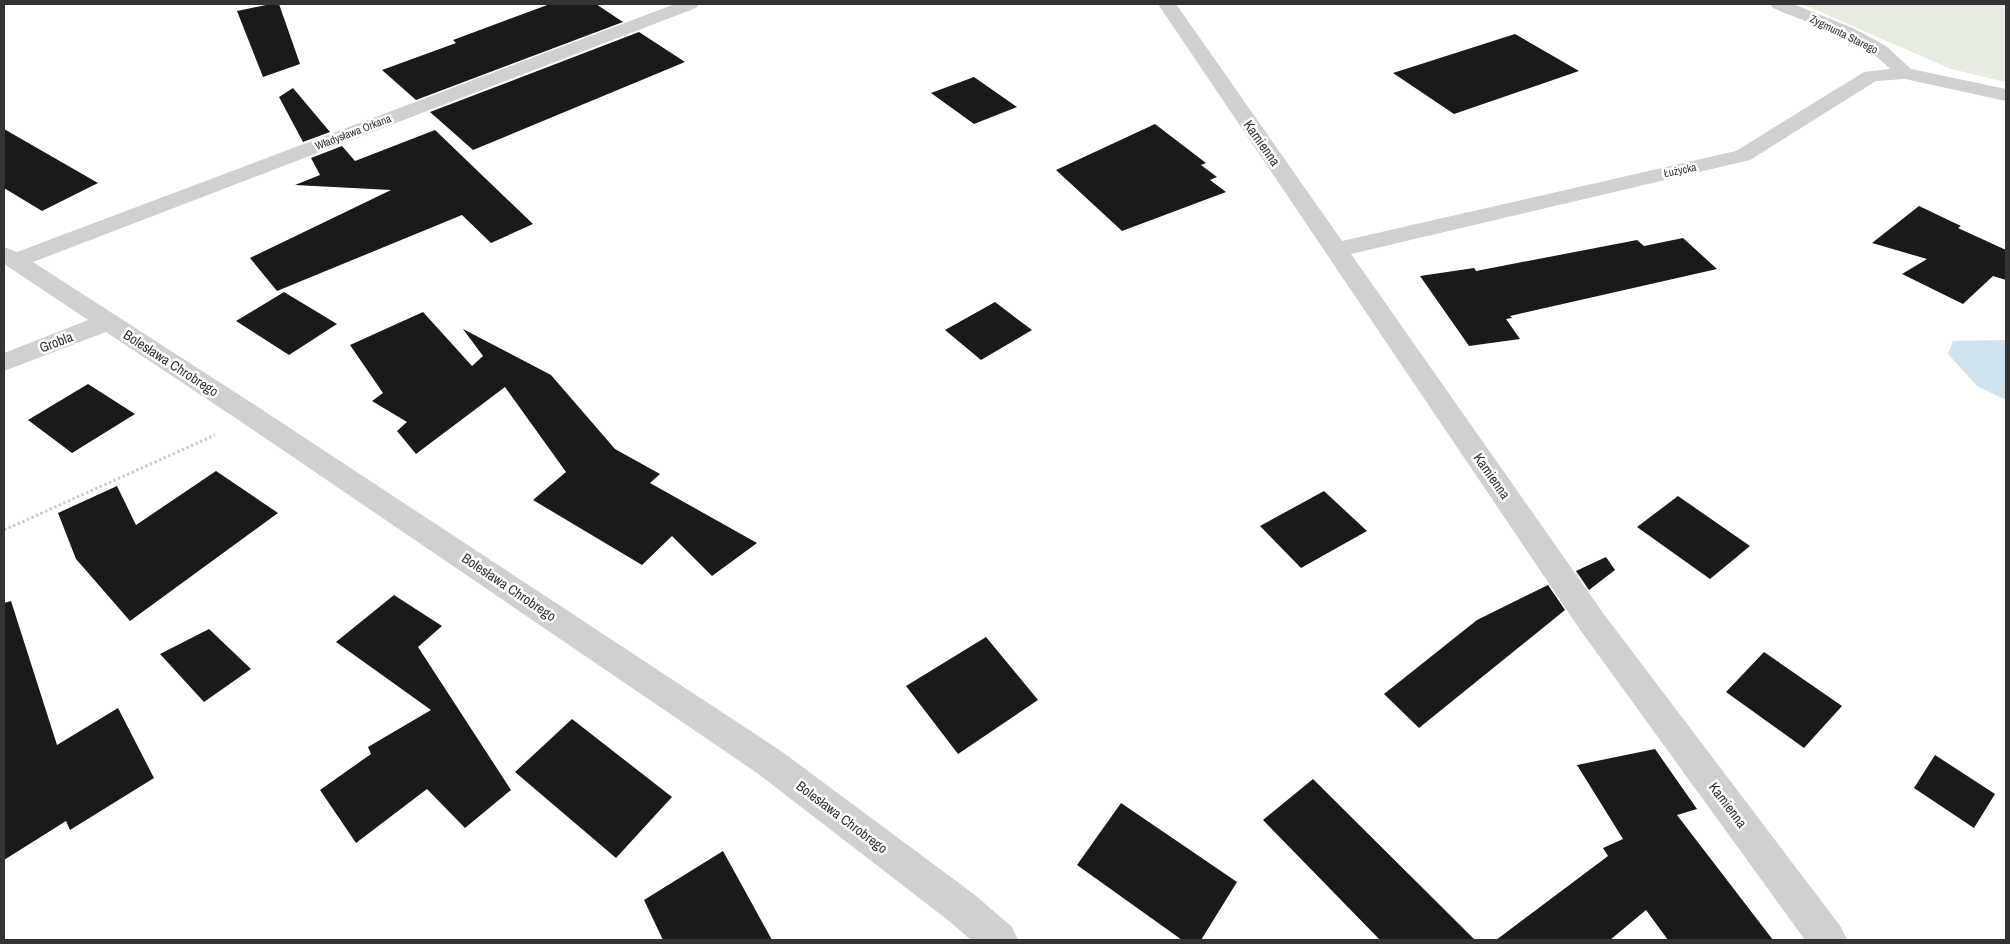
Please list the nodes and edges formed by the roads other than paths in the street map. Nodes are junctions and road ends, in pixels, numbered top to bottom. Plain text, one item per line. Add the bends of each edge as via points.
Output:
1 (690, 4) edge
2 (1168, 4) edge
3 (1779, 4) edge
4 (1905, 73) junction
5 (2006, 95) edge
6 (1336, 250) junction
7 (9, 257) edge
8 (108, 322) junction
9 (4, 362) edge
10 (999, 940) edge
11 (1828, 940) edge

1 - 7 street, Władysława Orkana
2 - 6 street, Kamienna
3 - 4 street, Zygmunta Starego via 1870,44 1897,63
4 - 5 street, Łużycka
4 - 6 street, Łużycka via 1871,76 1743,156
6 - 11 street, Kamienna via 1592,622
7 - 8 street, Bolesława Chrobrego
8 - 9 street, Grobla
8 - 10 street, Bolesława Chrobrego via 769,762 962,908

